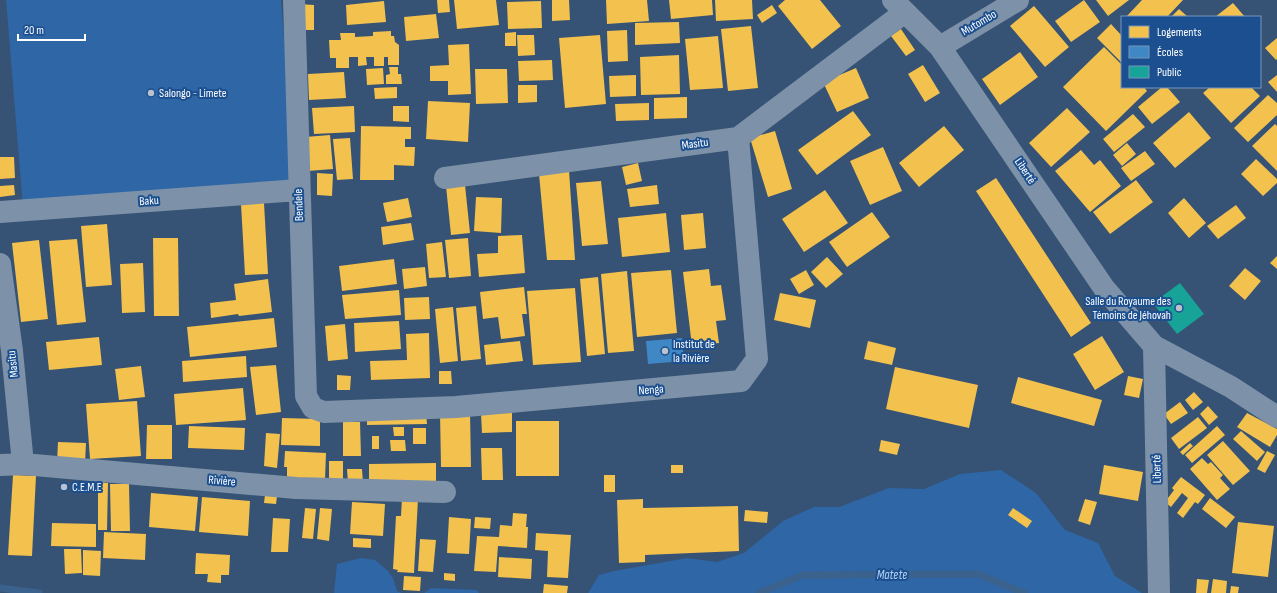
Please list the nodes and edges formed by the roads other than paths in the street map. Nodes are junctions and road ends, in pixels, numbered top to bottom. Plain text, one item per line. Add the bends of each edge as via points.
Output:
1 (294, 0) edge
2 (1018, 0) edge
3 (899, 6) edge
4 (940, 47) junction
5 (738, 138) junction
6 (445, 178) dead end
7 (299, 190) junction
8 (0, 212) edge
9 (0, 264) edge
10 (1154, 346) junction
11 (312, 408) joint
12 (1277, 417) edge
13 (23, 464) junction
14 (0, 466) edge
15 (445, 492) dead end
16 (1159, 593) edge

1 - 7 street, Bendele
2 - 4 street, Mutombo
3 - 4 street, Liberté
3 - 5 street, Masitu
4 - 10 street, Liberté via 1104,288
5 - 6 street, Masitu
5 - 11 street, Nenga via 757,359 741,382 456,408 324,412
7 - 8 street, Baku
7 - 11 street, Bendele via 306,396
9 - 13 street, Masitu via 12,350
10 - 12 street, Liberté via 1231,387
10 - 16 street, Liberté
13 - 14 street, Rivière
13 - 15 street, Rivière via 296,488

